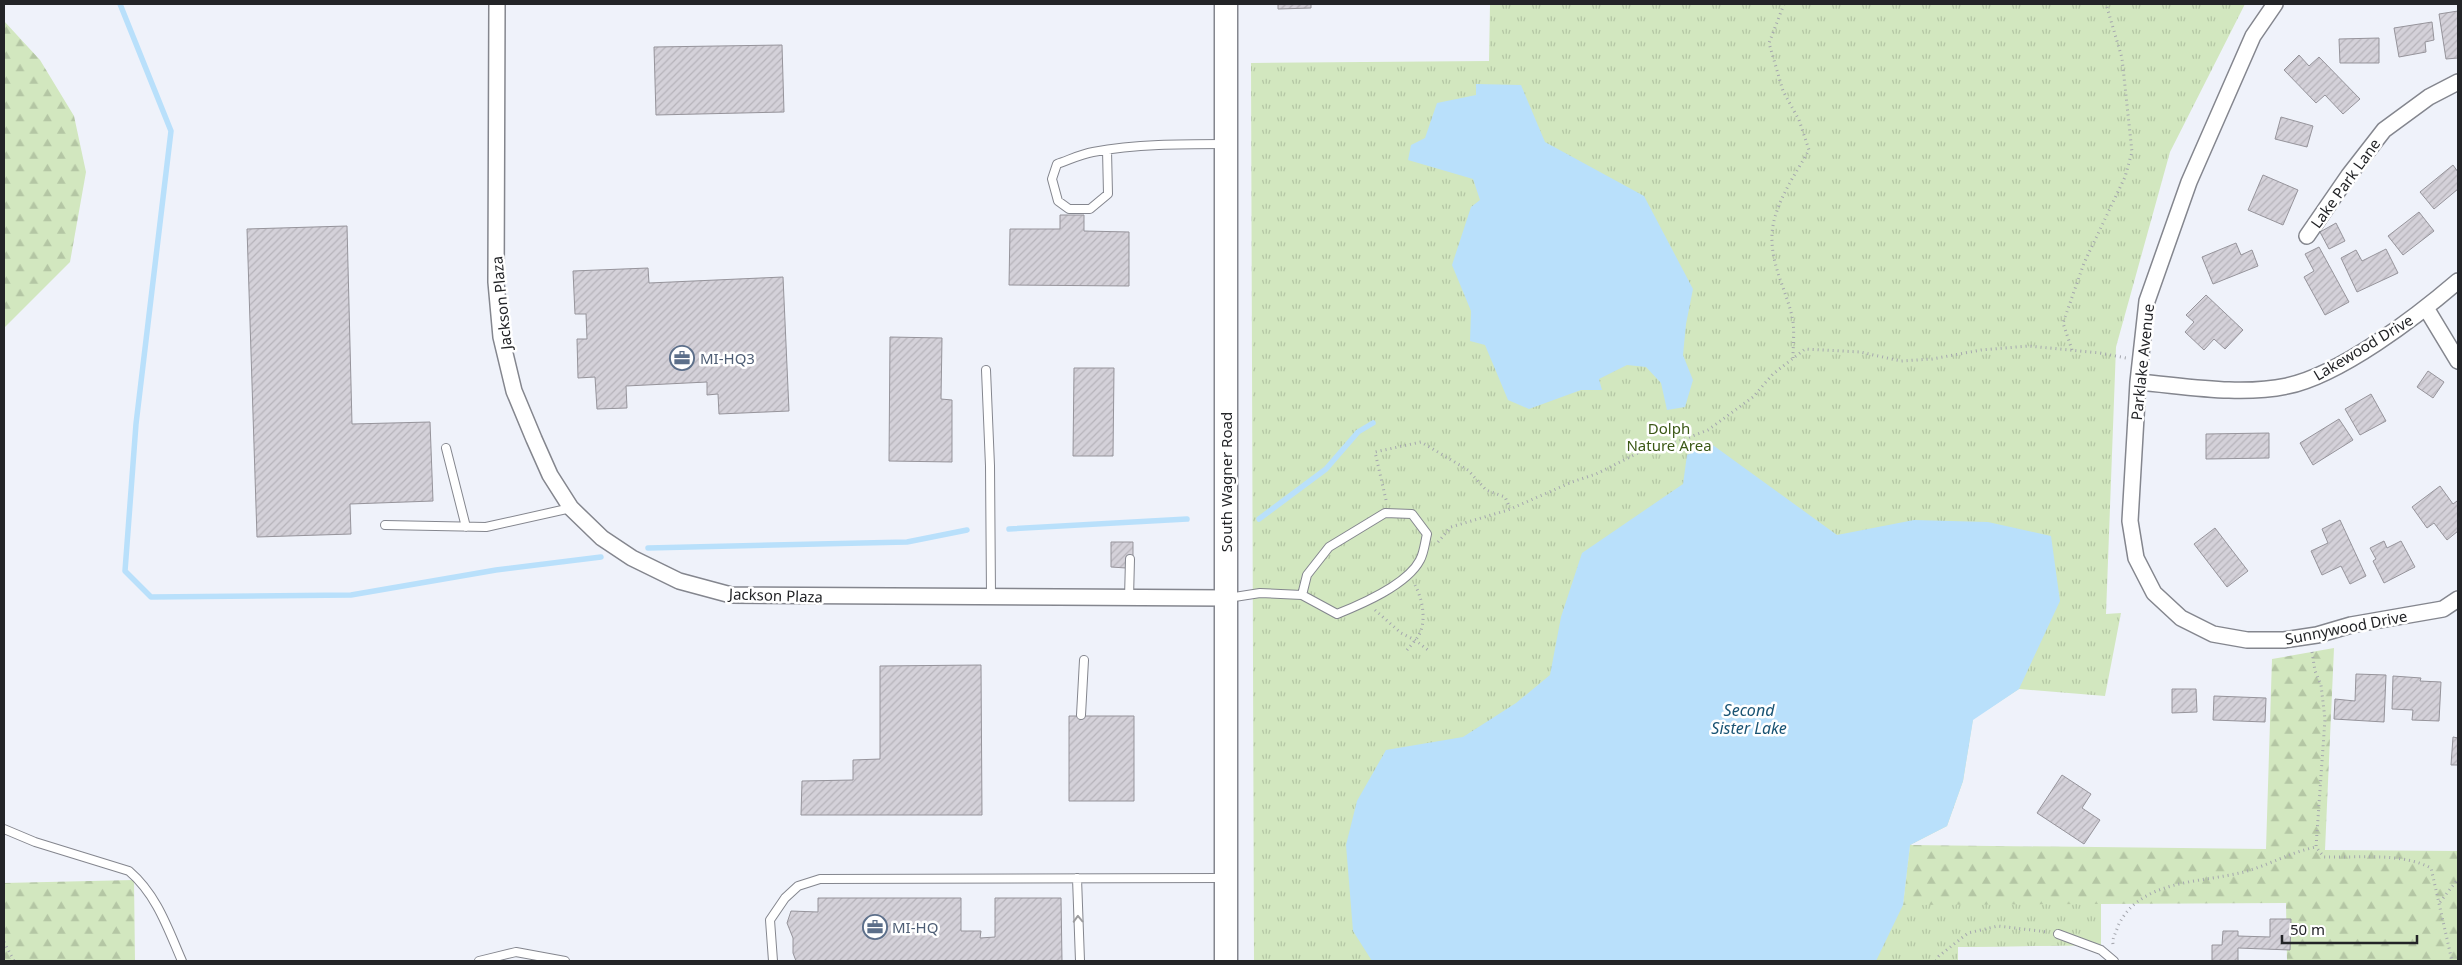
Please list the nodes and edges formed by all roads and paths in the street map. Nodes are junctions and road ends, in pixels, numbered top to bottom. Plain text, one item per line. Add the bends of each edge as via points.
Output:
1 (496, 4) edge
2 (1226, 4) edge
3 (1784, 4) edge
4 (2106, 4) edge
5 (2274, 4) edge
6 (2458, 82) edge
7 (1226, 144) junction
8 (1107, 150) junction
9 (2307, 236) dead end
10 (2458, 281) edge
11 (2426, 308) junction
12 (2072, 350) junction
13 (1793, 358) junction
14 (2140, 360) junction
15 (2458, 361) edge
16 (986, 370) dead end
17 (2138, 382) junction
18 (446, 448) dead end
19 (571, 508) junction
20 (1511, 508) junction
21 (1390, 513) junction
22 (384, 524) dead end
23 (466, 527) junction
24 (1433, 547) dead end
25 (1130, 559) dead end
26 (1409, 574) junction
27 (991, 595) junction
28 (1302, 595) junction
29 (1130, 598) junction
30 (1226, 598) junction
31 (2458, 599) edge
32 (1367, 602) junction
33 (2443, 609) junction
34 (2176, 613) joint
35 (2458, 613) edge
36 (2310, 636) junction
37 (1415, 640) junction
38 (1407, 650) dead end
39 (1428, 650) dead end
40 (1084, 660) dead end
41 (1081, 715) dead end
42 (4, 829) edge
43 (2316, 847) junction
44 (1077, 878) junction
45 (1226, 878) junction
46 (2458, 879) edge
47 (2439, 903) junction
48 (2058, 934) joint
49 (4, 942) edge
50 (2114, 947) dead end
51 (14, 961) edge
52 (182, 961) edge
53 (479, 961) edge
54 (564, 961) edge
55 (773, 961) edge
56 (1080, 961) edge
57 (1226, 961) edge
58 (1936, 961) edge
59 (2114, 961) edge
60 (2452, 961) edge

1 - 19 street, Jackson Plaza via 496,254 501,337 514,391 550,475
2 - 7 main road, South Wagner Road
3 - 13 path via 1769,43 1783,91 1799,120 1809,150 1784,195 1772,241 1792,318
4 - 12 path via 2122,58 2132,152 2125,178 2084,263 2063,323
5 - 14 street, Parklake Avenue via 2253,36 2189,182 2147,301
6 - 9 street, Lake Park Lane via 2429,97 2384,130 2348,175
7 - 8 lane via 1176,144
7 - 30 main road, South Wagner Road
8 - 8 lane via 1057,164 1052,178 1058,201 1069,208 1090,209 1108,194
10 - 11 street, Lakewood Drive
11 - 15 street
11 - 17 street, Lakewood Drive via 2316,378 2285,386 2246,390
12 - 13 path via 2009,347 1901,361 1860,352 1805,349
12 - 14 path
13 - 20 path via 1773,374 1753,397 1708,430 1664,447 1642,451 1596,474
14 - 17 street, Parklake Avenue
16 - 27 lane
17 - 34 street, Parklake Avenue via 2130,520 2134,548 2154,593
18 - 23 lane
19 - 23 lane via 486,528
19 - 27 street, Jackson Plaza via 602,538 632,558 679,581 731,595
20 - 21 path via 1505,497 1486,490 1468,470 1421,442 1375,452
20 - 24 path via 1452,527
21 - 26 lane via 1412,514 1427,534 1420,560
21 - 28 lane via 1329,547 1307,575
22 - 23 lane
25 - 29 lane
26 - 32 lane
26 - 37 path via 1421,596 1422,620 1420,634
27 - 29 street, Jackson Plaza
28 - 30 lane via 1260,593
28 - 32 lane via 1337,614
29 - 30 street, Jackson Plaza
30 - 45 main road, South Wagner Road
31 - 33 street, Sunnywood Drive
32 - 37 path via 1401,633
33 - 35 street
33 - 36 street, Sunnywood Drive via 2351,625
34 - 36 street, Sunnywood Drive via 2213,634 2247,640
36 - 43 path via 2325,719
37 - 38 path
37 - 39 path
40 - 41 lane
42 - 52 lane via 129,871 142,882 159,907
43 - 47 path via 2324,857 2417,861 2431,868
43 - 50 path via 2243,872 2166,886 2142,899 2122,919 2112,940
44 - 45 lane
44 - 55 lane via 820,879 798,886 770,920
56 -> 44 lane
45 - 57 main road, South Wagner Road
46 - 47 path
47 - 60 path
48 - 58 path via 1998,926 1968,933
48 - 59 lane via 2101,950
49 - 51 path
53 - 54 lane via 516,952

